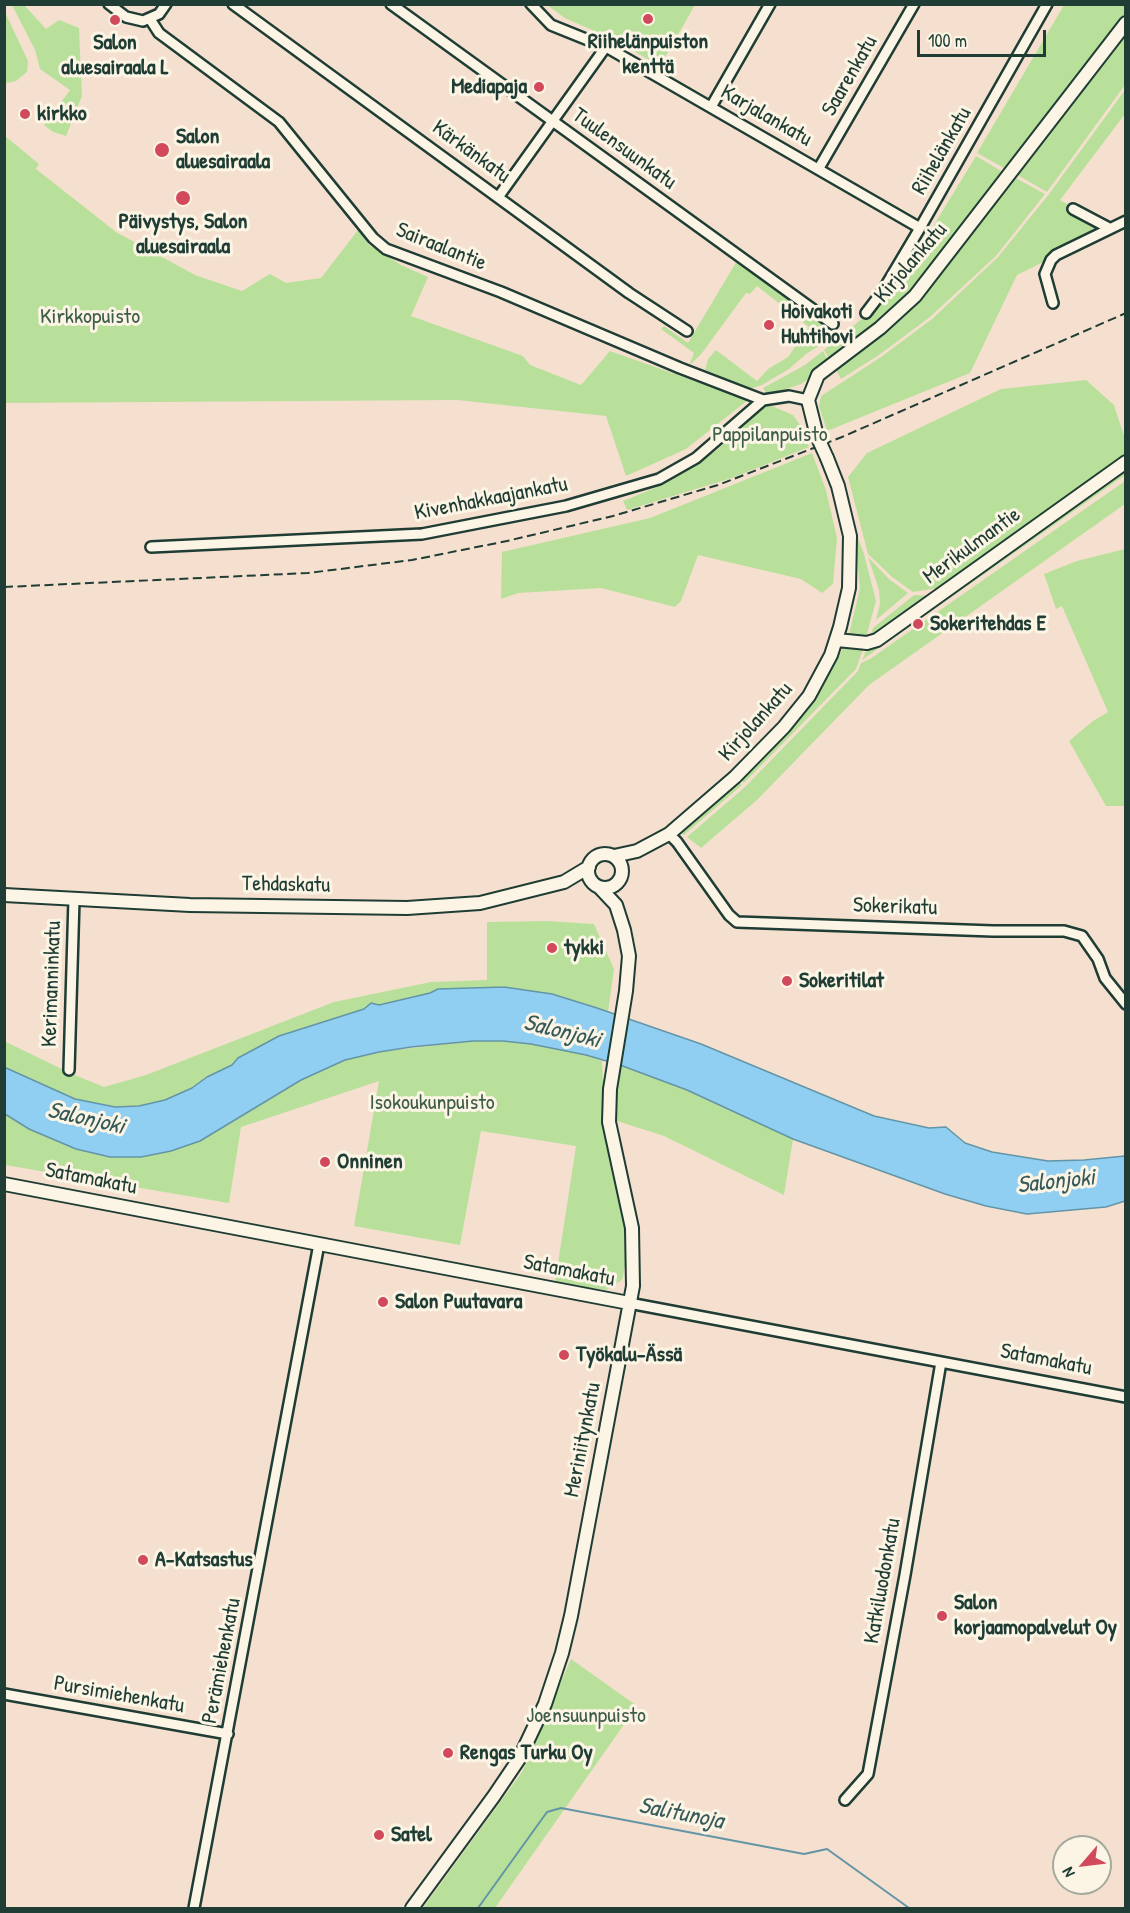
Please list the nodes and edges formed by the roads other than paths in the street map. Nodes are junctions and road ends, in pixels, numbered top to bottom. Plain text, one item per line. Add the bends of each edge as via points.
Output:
1 (109, 4) edge
2 (166, 4) edge
3 (233, 4) edge
4 (391, 4) edge
5 (531, 4) edge
6 (770, 4) edge
7 (914, 4) edge
8 (1047, 4) edge
9 (150, 19) junction
10 (1125, 23) edge
11 (605, 48) junction
12 (711, 107) junction
13 (553, 121) junction
14 (819, 168) junction
15 (499, 196) junction
16 (1073, 209) dead end
17 (1125, 221) edge
18 (920, 228) junction
19 (1109, 228) junction
20 (1053, 303) dead end
21 (866, 313) dead end
22 (833, 324) dead end
23 (687, 331) dead end
24 (763, 400) junction
25 (808, 400) junction
26 (1125, 462) edge
27 (151, 548) dead end
28 (837, 640) junction
29 (669, 834) junction
30 (638, 851) junction
31 (614, 856) junction
32 (589, 867) junction
33 (620, 876) junction
34 (564, 882) junction
35 (596, 886) junction
36 (4, 896) edge
37 (74, 898) junction
38 (616, 905) junction
39 (1125, 1004) edge
40 (69, 1070) dead end
41 (4, 1184) edge
42 (319, 1244) junction
43 (629, 1303) junction
44 (941, 1362) junction
45 (1125, 1397) edge
46 (4, 1694) edge
47 (228, 1734) junction
48 (845, 1800) dead end
49 (194, 1908) edge
50 (412, 1908) edge

1 - 9 street via 131,19
2 - 9 street
3 - 15 street, Kärkänkatu
4 - 13 street, Tuulensuunkatu
5 - 11 street, Karjalankatu via 551,25
6 - 12 street
7 - 14 street, Saarenkatu
8 - 18 street, Riihelänkatu
9 - 24 street, Sairaalantie via 159,33 279,122 386,249
10 - 25 main road, Kirjolankatu via 915,296 818,375
11 - 12 street, Karjalankatu
11 - 13 street
12 - 14 street, Karjalankatu
13 - 15 street
13 - 22 street, Tuulensuunkatu
14 - 18 street, Karjalankatu
15 - 23 street, Kärkänkatu
16 - 19 street
17 - 19 street
18 - 21 street, Riihelänkatu
19 - 20 street via 1051,260 1046,274
24 - 25 street via 789,396
24 - 27 street, Kivenhakkaajankatu via 696,458 658,479 566,506 422,534
25 - 28 main road, Kirjolankatu, bridge via 850,536 849,588
26 - 28 main road, Merikulmantie via 877,640
28 - 29 main road, Kirjolankatu via 809,696 784,727 735,777
29 - 30 main road, Kirjolankatu
29 - 39 street, Sokerikatu via 737,922 1064,931 1082,936 1105,978
30 - 31 main road, Kirjolankatu
30 - 33 main road, Kirjolankatu
31 - 32 main road via 600,855
31 - 33 main road via 620,861
32 - 34 main road, Tehdaskatu
32 - 35 main road via 588,875
33 - 35 main road via 609,887
33 - 38 main road, Meriniitynkatu
34 - 35 main road, Tehdaskatu
34 - 37 main road, Tehdaskatu via 480,903 407,908 190,905
35 - 38 main road, Meriniitynkatu
36 - 37 main road, Tehdaskatu
37 - 40 street, Kerimanninkatu
38 - 43 main road, Meriniitynkatu via 629,956 609,1089 609,1122 632,1228 633,1286
41 - 42 main road, Satamakatu
42 - 43 main road, Satamakatu
42 - 47 street, Perämiehenkatu
43 - 44 street, Satamakatu
43 - 50 main road, Meriniitynkatu via 571,1616 545,1704 501,1787
44 - 45 street, Satamakatu
44 - 48 street, Katkiluodonkatu via 867,1774
46 - 47 street, Pursimiehenkatu
47 - 49 street, Perämiehenkatu

